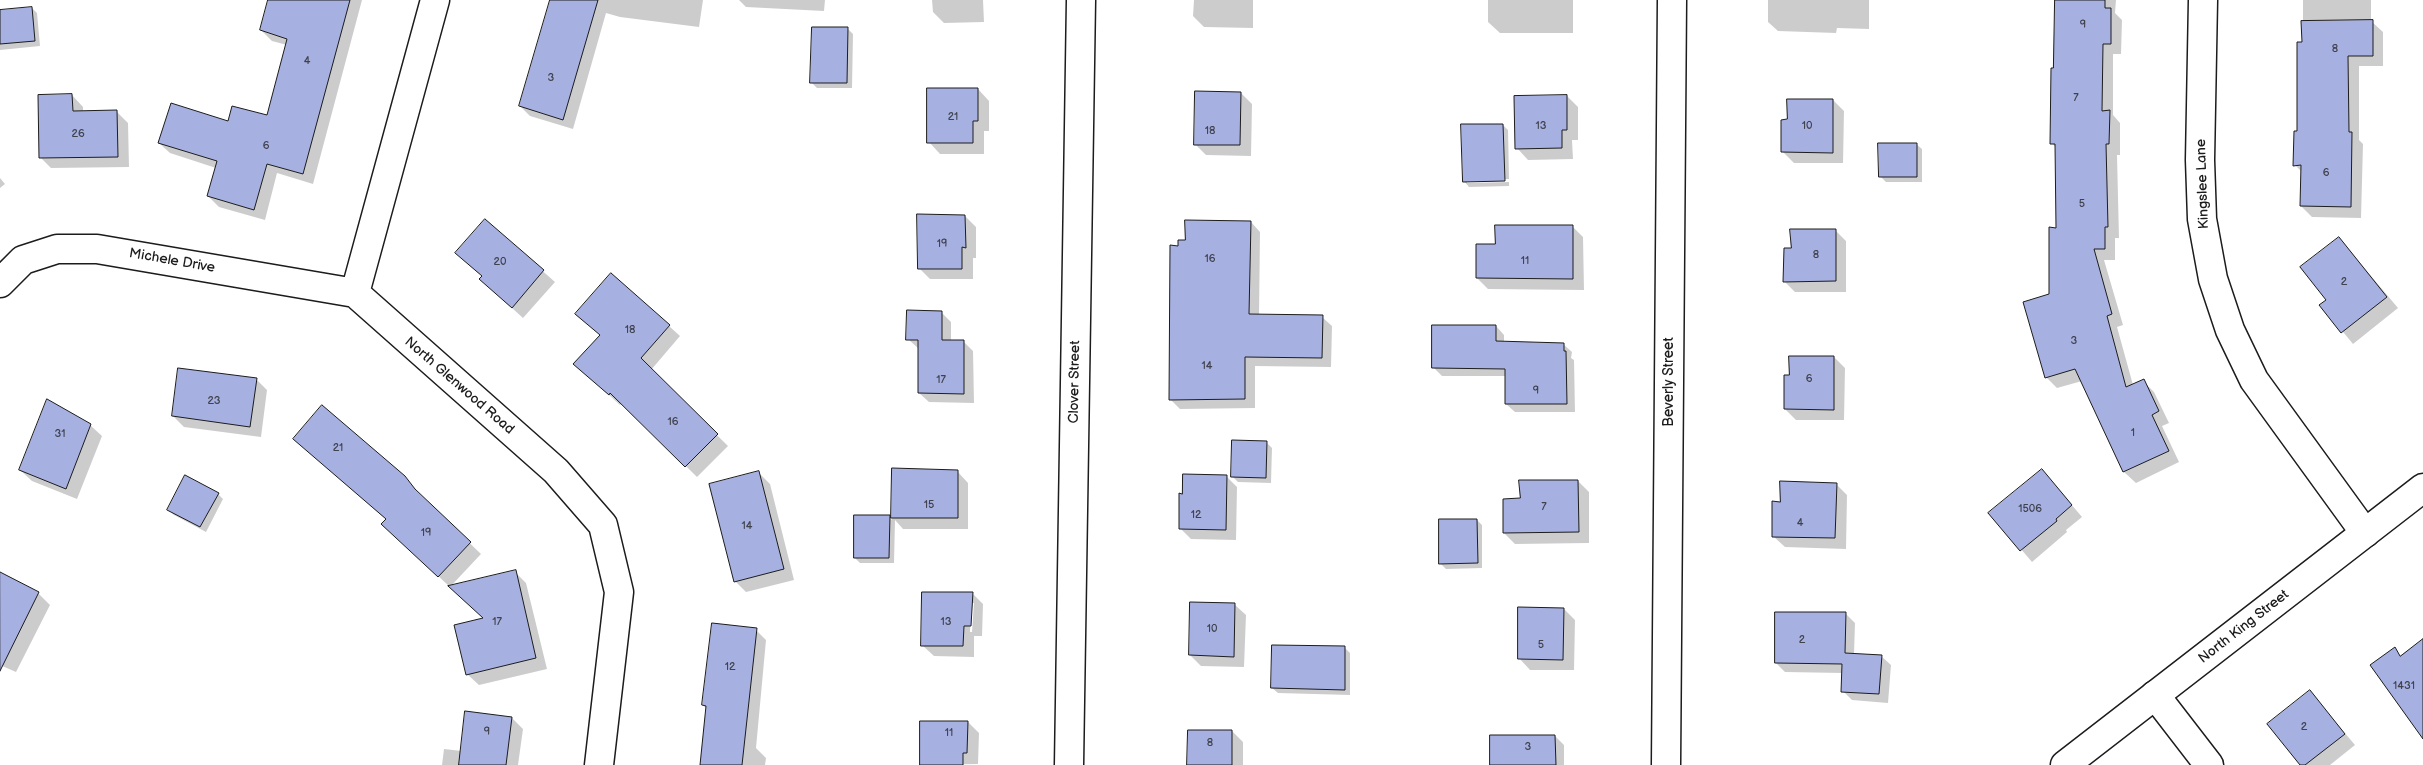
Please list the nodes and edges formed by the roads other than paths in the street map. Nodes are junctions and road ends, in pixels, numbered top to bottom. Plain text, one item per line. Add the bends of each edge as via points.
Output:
1 (435, 0) edge
2 (1081, 0) edge
3 (1672, 0) edge
4 (2203, 0) edge
5 (0, 283) edge
6 (355, 293) junction
7 (2423, 488) edge
8 (2365, 533) junction
9 (2155, 695) junction
10 (599, 765) edge
11 (1069, 765) edge
12 (1666, 765) edge
13 (2065, 765) edge
14 (2209, 765) edge

1 - 6 street
2 - 11 street, Clover Street
3 - 12 street, Beverly Street
4 - 8 street, Kingslee Lane via 2202,220 2213,279 2230,330 2254,380
5 - 6 street, Michele Drive via 23,260 57,249 97,248
6 - 10 street, North Glenwood Road via 556,470 603,525 619,592
7 - 8 street, North King Street
8 - 9 street, North King Street
9 - 13 street, North King Street
9 - 14 street

